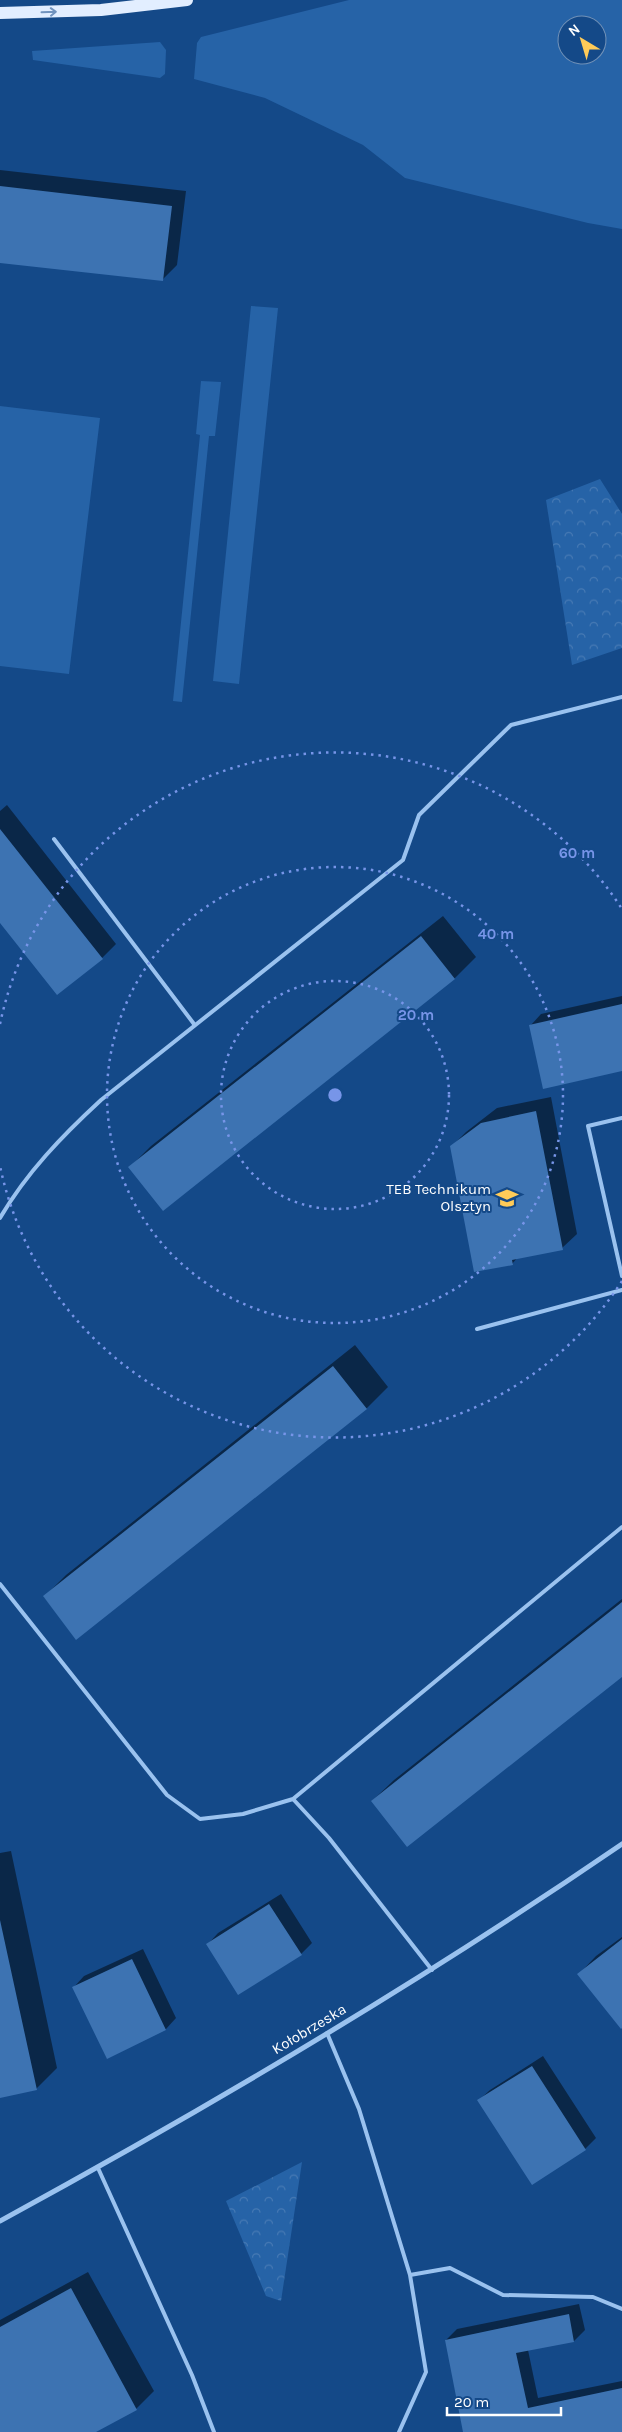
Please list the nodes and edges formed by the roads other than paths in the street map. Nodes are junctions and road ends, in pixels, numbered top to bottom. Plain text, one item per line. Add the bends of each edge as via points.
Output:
1 (187, 0) edge
2 (0, 13) edge
3 (622, 697) edge
4 (54, 839) dead end
5 (194, 1024) junction
6 (622, 1118) edge
7 (0, 1218) edge
8 (622, 1276) edge
9 (622, 1290) edge
10 (477, 1329) dead end
11 (622, 1527) edge
12 (0, 1584) edge
13 (293, 1799) junction
14 (622, 1844) edge
15 (432, 1970) junction
16 (327, 2033) junction
17 (98, 2168) junction
18 (0, 2221) edge
19 (410, 2275) junction
20 (622, 2309) edge
21 (214, 2432) edge
22 (399, 2432) edge

2 -> 1 main road via 101,10
3 - 5 lane via 511,725 419,815 403,860
4 - 5 lane
5 - 7 lane via 100,1100 61,1137 22,1182
6 - 8 lane via 588,1126
9 - 10 lane
11 - 13 lane
12 - 13 lane via 166,1795 200,1819 243,1814
13 - 15 lane via 329,1838
14 - 15 street, Kołobrzeska
15 - 16 street, Kołobrzeska
16 - 17 street, Kołobrzeska
16 - 19 lane via 359,2109
17 - 18 street, Kołobrzeska
17 - 21 lane via 192,2375
19 - 20 lane via 450,2268 503,2294 593,2298
19 - 22 lane via 426,2372

